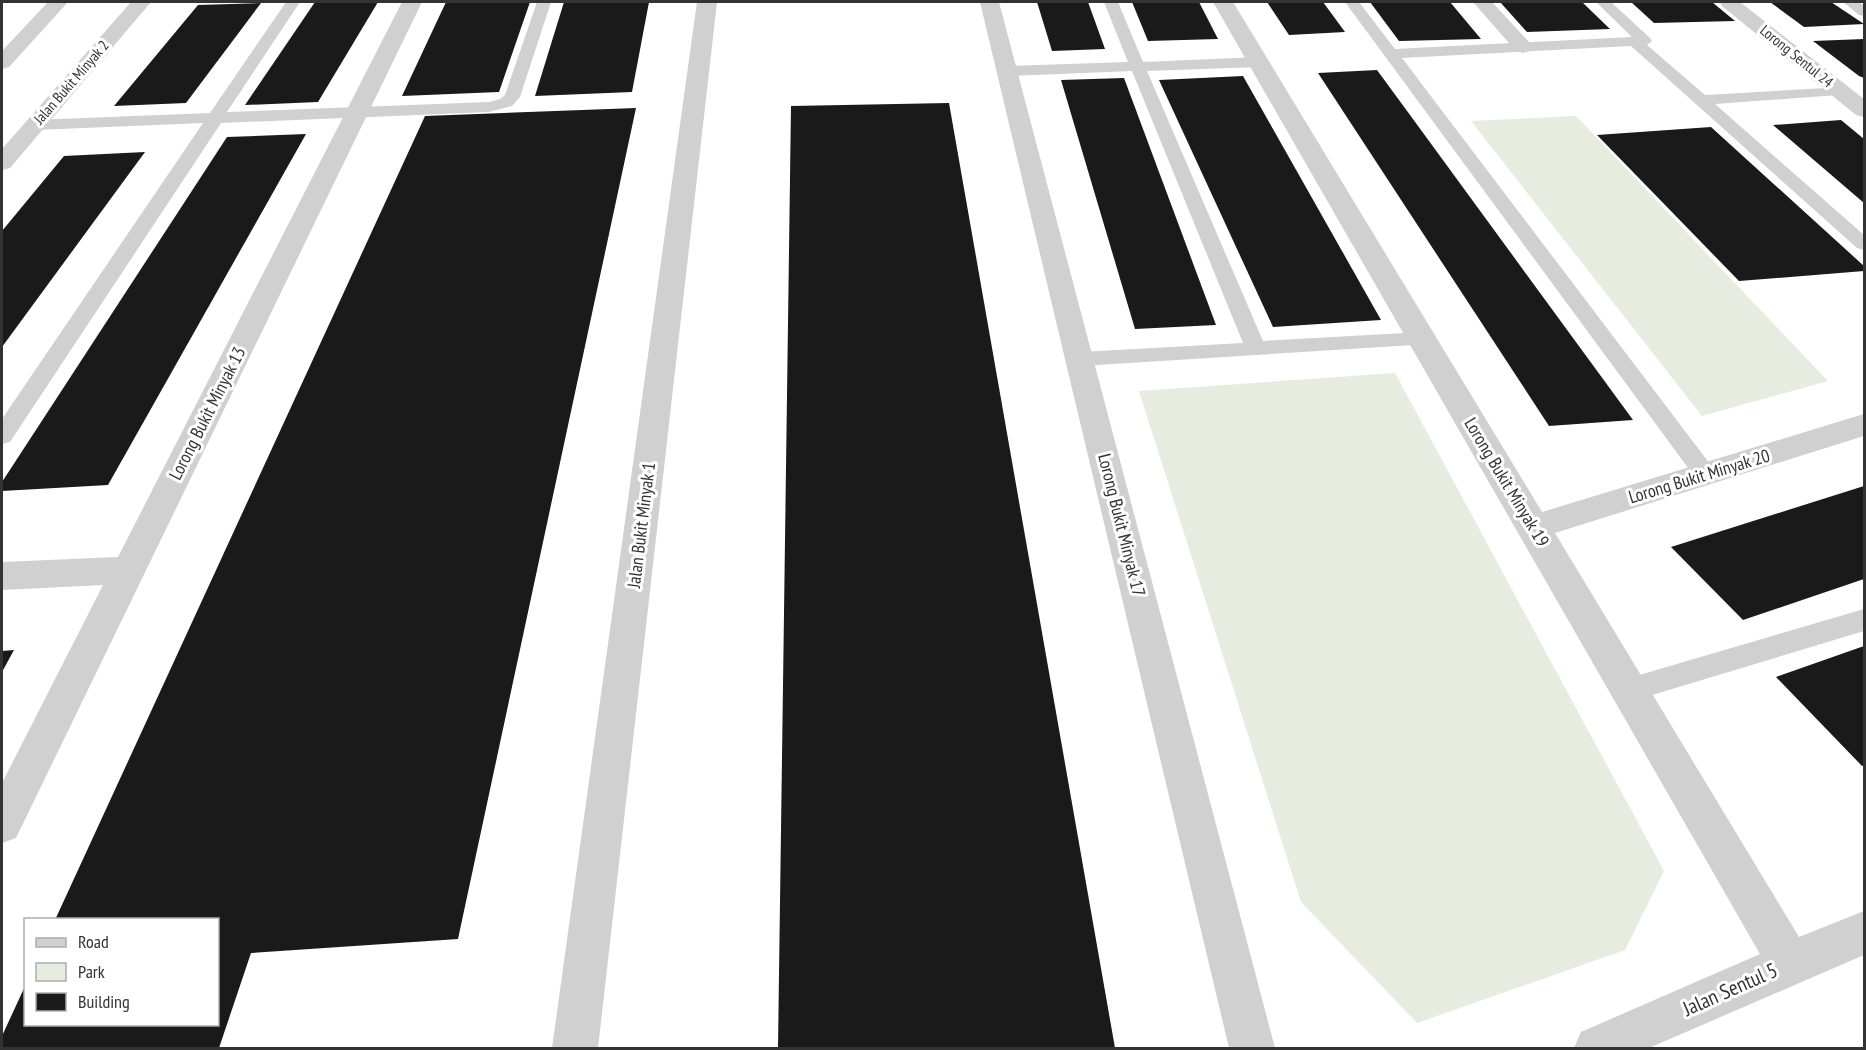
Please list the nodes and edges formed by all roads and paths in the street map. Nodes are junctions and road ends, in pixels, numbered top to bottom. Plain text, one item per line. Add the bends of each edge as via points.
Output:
1 (58, 2) edge
2 (141, 2) edge
3 (293, 2) edge
4 (412, 2) edge
5 (544, 2) edge
6 (707, 2) edge
7 (989, 2) edge
8 (1111, 2) edge
9 (1223, 2) edge
10 (1352, 2) edge
11 (1482, 2) edge
12 (1604, 2) edge
13 (1730, 2) edge
14 (1850, 2) edge
15 (1864, 12) edge
16 (1634, 41) junction
17 (1523, 47) junction
18 (1393, 54) junction
19 (1259, 62) junction
20 (2, 63) edge
21 (1137, 67) junction
22 (1007, 71) junction
23 (1838, 90) junction
24 (1701, 100) junction
25 (1864, 109) edge
26 (357, 112) junction
27 (215, 118) junction
28 (35, 125) junction
29 (2, 163) edge
30 (1864, 244) edge
31 (1422, 339) junction
32 (1256, 349) junction
33 (1081, 359) junction
34 (1864, 425) edge
35 (2, 436) edge
36 (1705, 474) junction
37 (1533, 527) junction
38 (129, 570) junction
39 (2, 576) edge
40 (1864, 620) edge
41 (1629, 690) junction
42 (2, 824) edge
43 (1864, 933) edge
44 (1790, 963) junction
45 (574, 1048) edge
46 (1252, 1048) edge
47 (1597, 1048) edge

1 - 20 street
2 - 28 street, Jalan Bukit Minyak 2
3 - 27 lane
4 - 26 street, Lorong Bukit Minyak 13
5 - 26 lane via 512,97 506,103
6 - 45 street, Jalan Bukit Minyak 1
7 - 22 street, Lorong Bukit Minyak 17
8 - 21 lane
9 - 19 street, Lorong Bukit Minyak 19
10 - 18 lane
11 - 17 street
12 - 16 lane via 1644,40
13 - 23 street, Lorong Sentul 24
14 - 15 lane
16 - 17 lane
16 - 24 lane
17 - 18 lane
18 - 36 lane
19 - 21 lane
19 - 31 street, Lorong Bukit Minyak 19
21 - 22 lane
21 - 32 lane
22 - 33 street, Lorong Bukit Minyak 17
23 - 24 lane
23 - 25 street, Lorong Sentul 24
24 - 30 lane
26 - 27 lane
26 - 38 street, Lorong Bukit Minyak 13
27 - 28 lane
27 - 35 lane
28 - 29 street, Jalan Bukit Minyak 2
31 - 32 lane
31 - 37 street, Lorong Bukit Minyak 19
32 - 33 lane
33 - 46 street, Lorong Bukit Minyak 17
34 - 36 street, Lorong Bukit Minyak 20
36 - 37 street, Lorong Bukit Minyak 20
37 - 41 street, Lorong Bukit Minyak 19
38 - 39 street
38 - 42 street, Lorong Bukit Minyak 13
40 - 41 lane
41 - 44 street, Lorong Bukit Minyak 19
43 - 44 street, Jalan Sentul 5
44 - 47 street, Jalan Sentul 5

